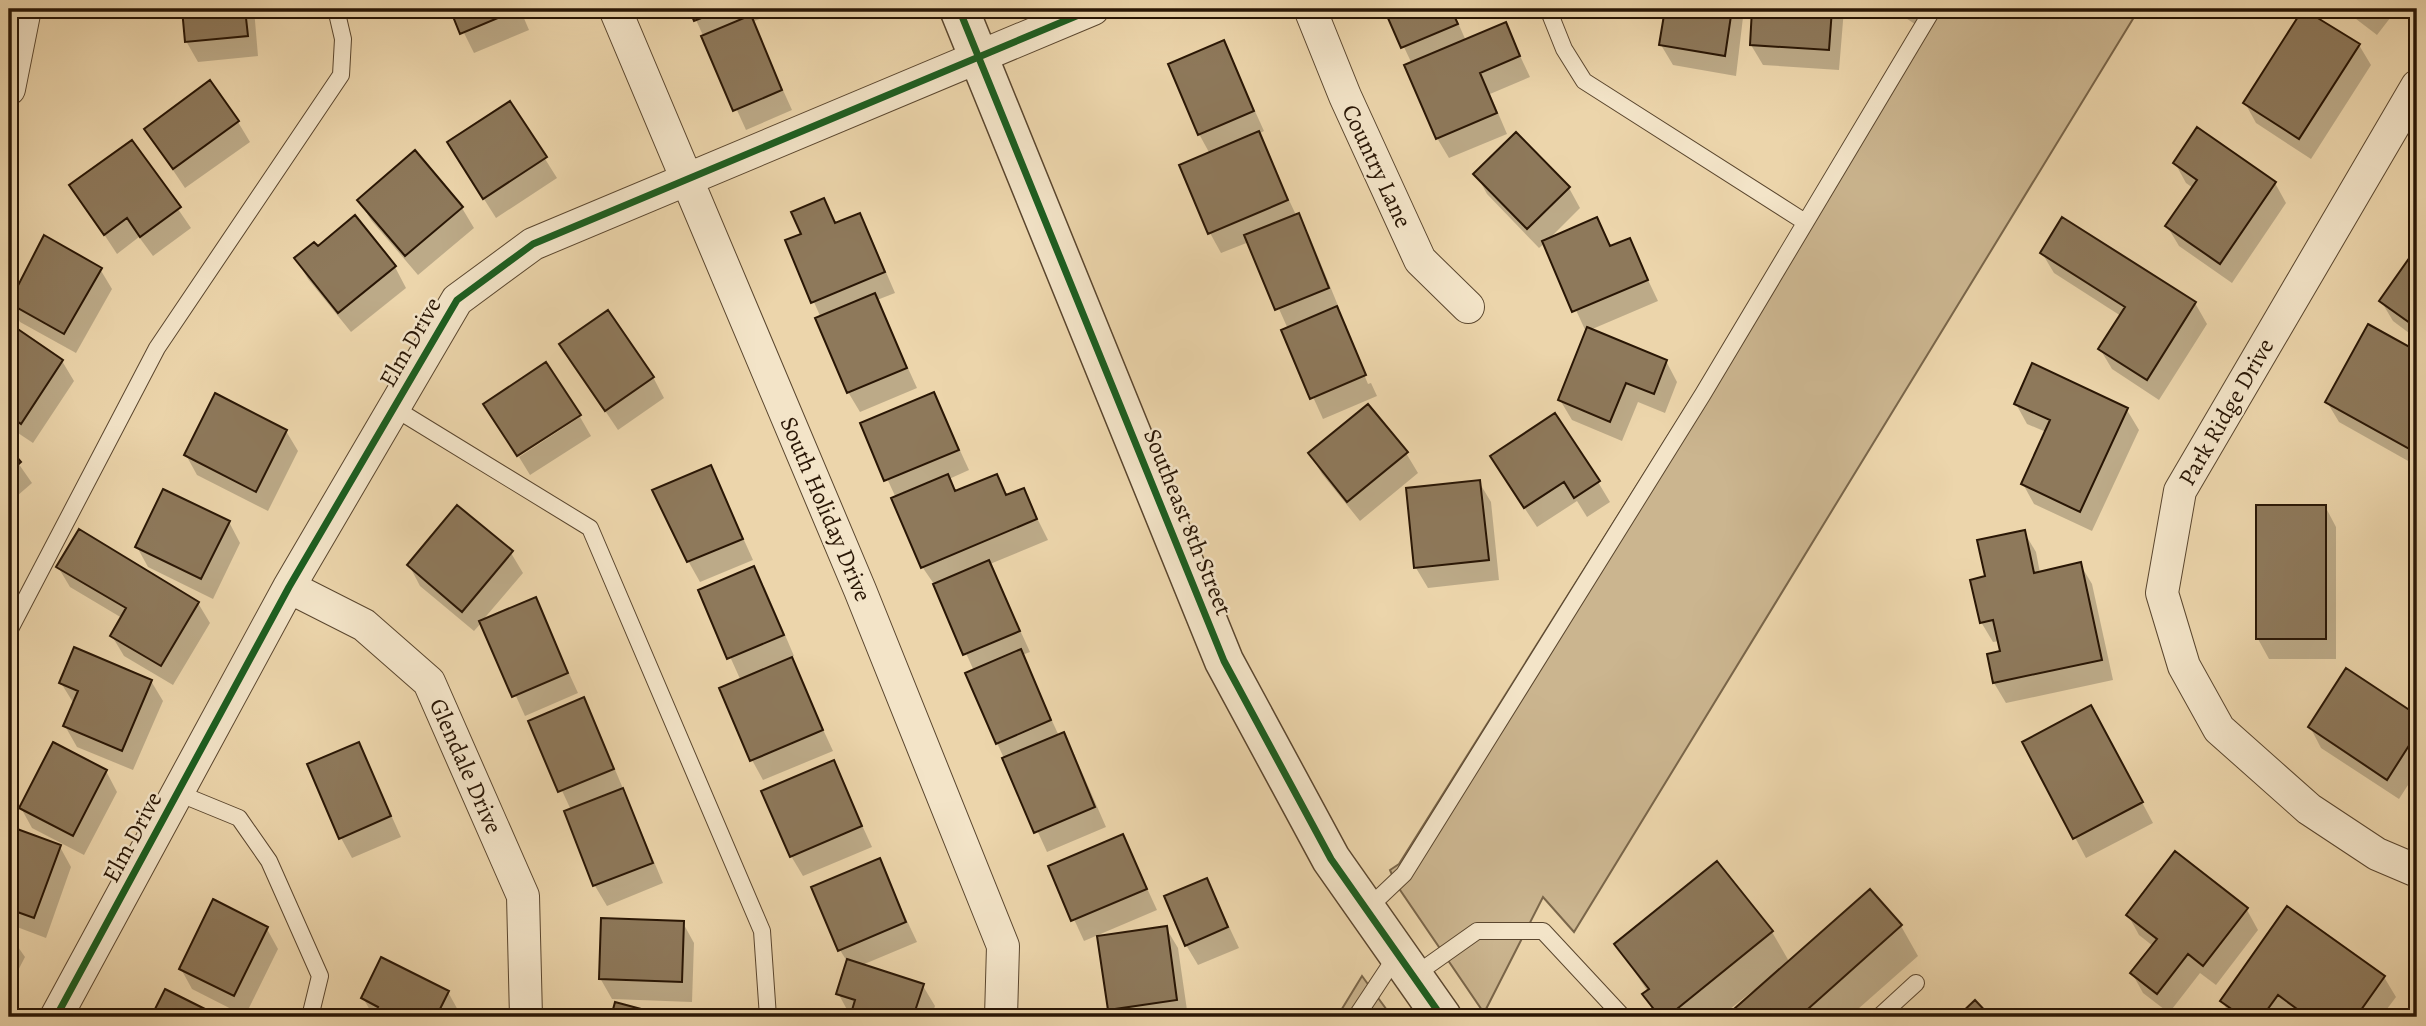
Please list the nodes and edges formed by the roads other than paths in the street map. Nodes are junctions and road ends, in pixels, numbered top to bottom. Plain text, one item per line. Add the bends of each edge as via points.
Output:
1 (25, 9) edge
2 (336, 9) edge
3 (615, 9) edge
4 (959, 9) edge
5 (1093, 9) edge
6 (1310, 9) edge
7 (1548, 9) edge
8 (1933, 9) edge
9 (979, 57) junction
10 (2417, 86) edge
11 (9, 89) edge
12 (687, 179) junction
13 (1805, 222) junction
14 (1468, 307) dead end
15 (394, 408) junction
16 (289, 587) junction
17 (9, 631) edge
18 (178, 793) junction
19 (2417, 871) edge
20 (1366, 910) junction
21 (1405, 966) junction
22 (1916, 983) dead end
23 (56, 1017) edge
24 (310, 1017) edge
25 (526, 1017) edge
26 (768, 1017) edge
27 (1001, 1017) edge
28 (1356, 1017) edge
29 (1442, 1017) edge
30 (1623, 1017) edge
31 (1879, 1017) edge

1 - 11 street
2 - 17 lane via 343,39 341,75 157,348
3 - 12 street, South Holiday Drive
4 - 9 street, Southeast 8th Street
5 - 9 street, Elm Drive
6 - 14 street, Country Lane via 1420,260
7 - 13 lane via 1564,50 1584,81
8 - 13 lane
9 - 12 street, Elm Drive
9 - 20 street, Southeast 8th Street via 1224,661 1331,859
10 - 19 street, Park Ridge Drive via 2180,491 2162,593 2184,666 2219,729 2309,809 2377,854
12 - 15 street, Elm Drive via 533,244 457,300
12 - 27 street, South Holiday Drive via 1003,946
13 - 20 lane via 1404,874
15 - 16 street, Elm Drive
15 - 26 lane via 590,528 762,931
16 - 18 street, Elm Drive
16 - 25 street, Glendale Drive via 364,625 429,682 523,895
18 - 23 street, Elm Drive
18 - 24 lane via 239,818 269,861 320,976
20 - 21 street, Southeast 8th Street
21 - 28 lane
21 - 29 street, Southeast 8th Street
21 - 30 lane via 1476,931 1543,931
22 - 31 lane

